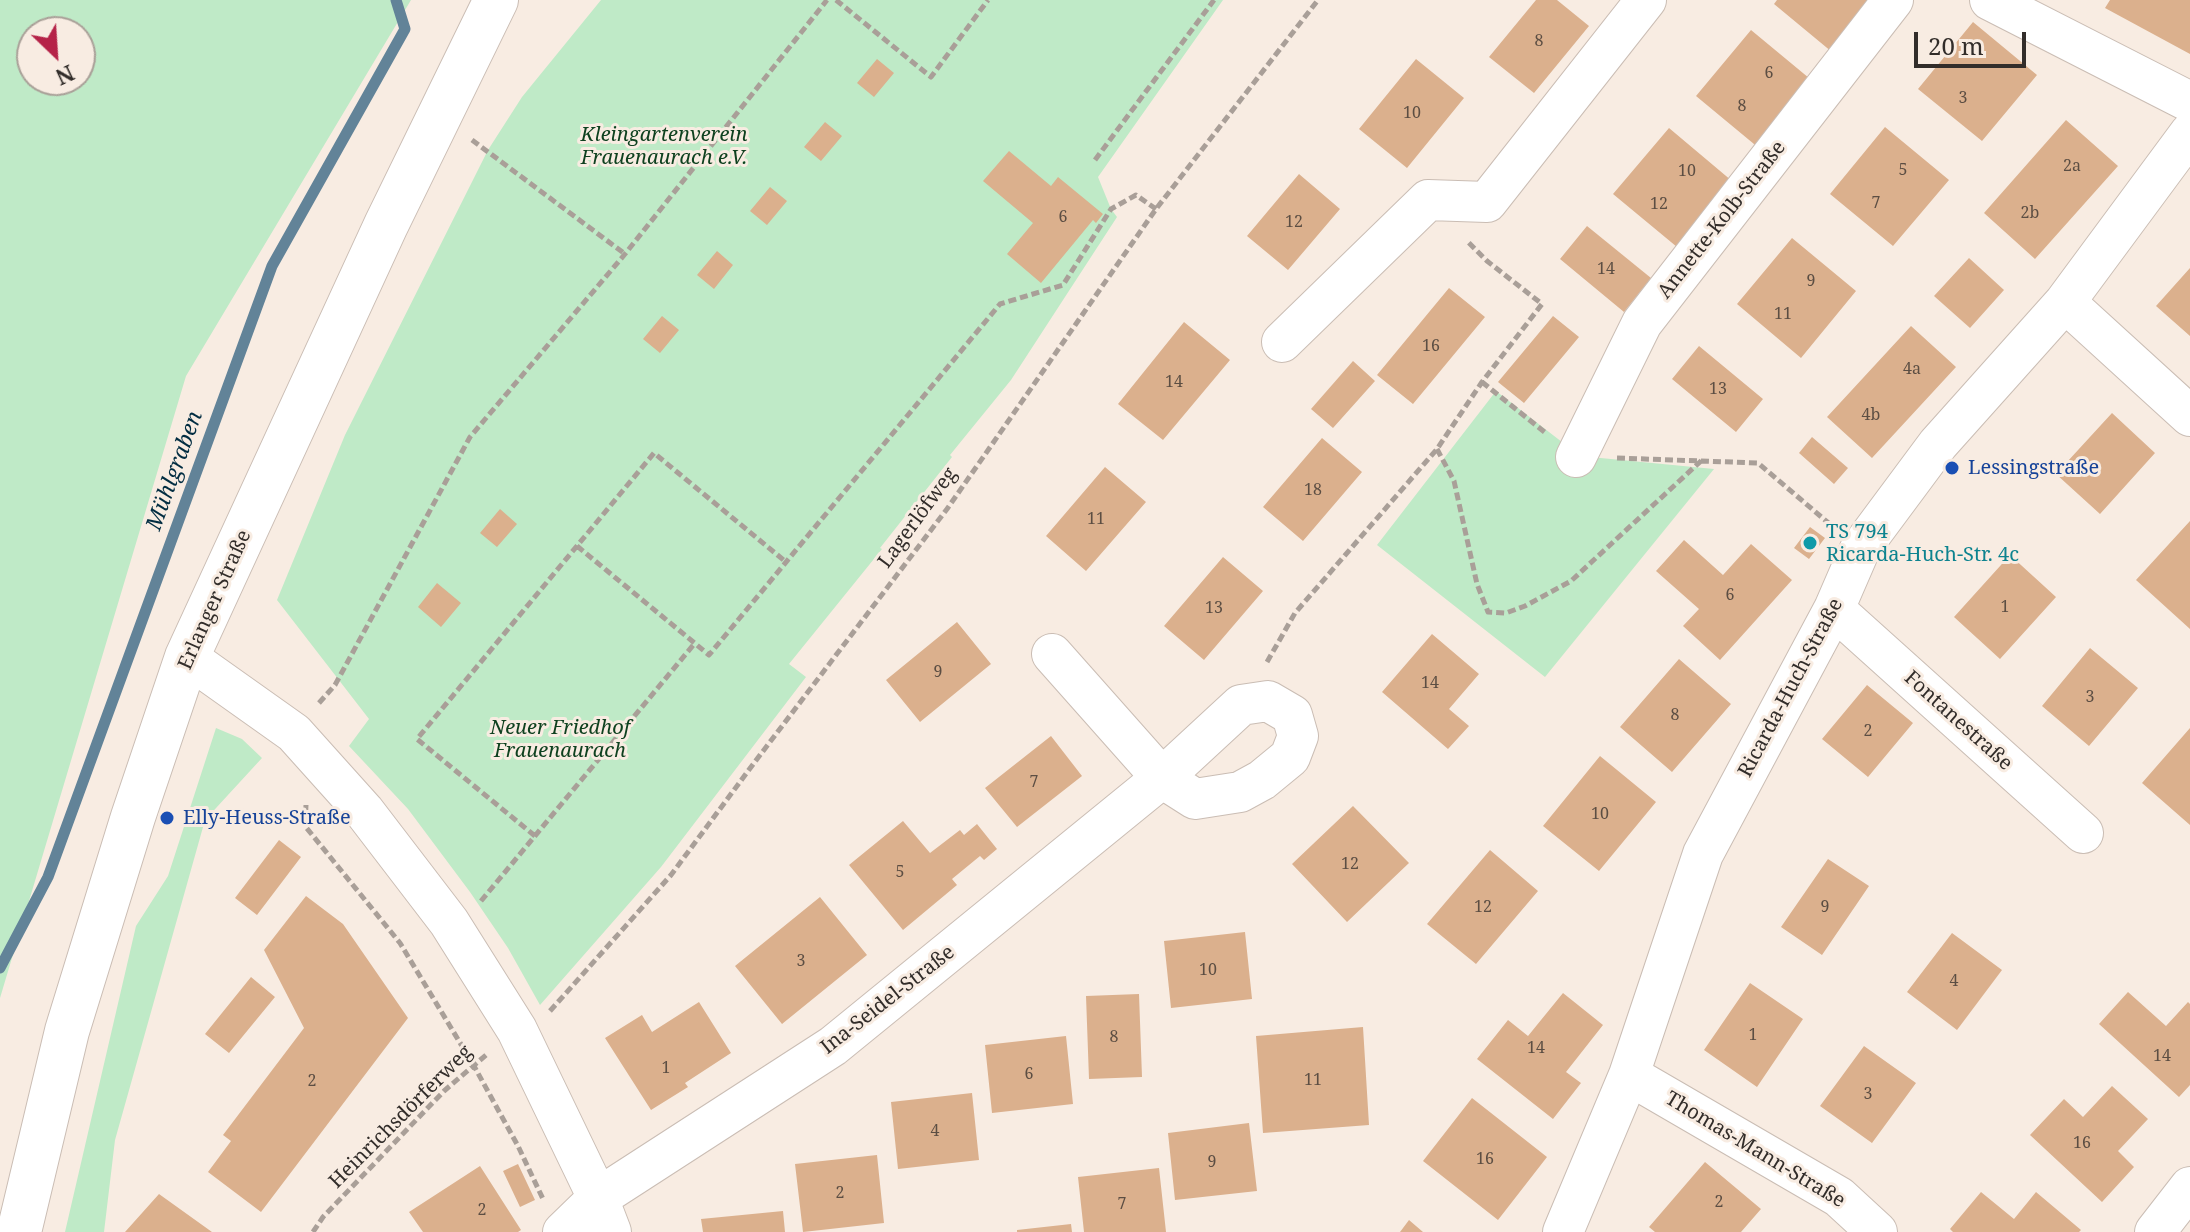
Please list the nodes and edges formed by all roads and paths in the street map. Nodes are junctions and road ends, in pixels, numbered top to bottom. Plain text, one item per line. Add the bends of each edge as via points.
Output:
1 (496, 0) edge
2 (827, 0) edge
3 (836, 0) edge
4 (988, 0) edge
5 (1214, 0) edge
6 (1318, 0) edge
7 (1646, 0) edge
8 (1893, 0) edge
9 (1990, 0) edge
10 (2190, 102) edge
11 (435, 124) junction
12 (2190, 133) edge
13 (1095, 160) dead end
14 (1428, 200) junction
15 (1156, 209) junction
16 (625, 254) junction
17 (2065, 302) junction
18 (1282, 342) dead end
19 (1482, 382) junction
20 (2190, 416) edge
21 (1437, 449) junction
22 (1576, 457) junction
23 (1702, 460) junction
24 (577, 546) junction
25 (1860, 549) junction
26 (786, 562) junction
27 (1834, 609) junction
28 (695, 643) junction
29 (1052, 654) dead end
30 (187, 657) junction
31 (1241, 705) junction
32 (294, 733) junction
33 (322, 764) junction
34 (1162, 778) junction
35 (2083, 833) dead end
36 (535, 836) junction
37 (482, 899) dead end
38 (517, 1030) junction
39 (474, 1066) junction
40 (1629, 1075) junction
41 (2190, 1187) edge
42 (604, 1215) edge
43 (554, 1218) edge
44 (19, 1232) edge
45 (313, 1232) edge
46 (1563, 1232) edge
47 (1877, 1232) edge
48 (2155, 1232) edge

1 - 11 street, Erlanger Straße
2 - 16 path
3 - 4 path via 931,77
5 - 13 path
6 - 15 path, Lagerlöfweg
7 - 14 street via 1487,202
8 - 22 street, Annette-Kolb-Straße via 1642,323
9 - 10 street
11 - 16 path via 469,137
11 - 30 street, Erlanger Straße
12 - 17 street, Ricarda-Huch-Straße
14 - 18 street
14 - 19 path via 1487,261 1542,304
15 - 26 path via 1136,195 1111,209 1063,285 1000,304
15 - 38 path, Lagerlöfweg via 947,509 671,875 550,1011
16 - 32 path via 470,437 335,685
17 - 20 street
17 - 25 street, Ricarda-Huch-Straße via 1938,444
19 - 21 path
19 - 22 path
21 - 23 path via 1454,481 1488,612 1506,613 1571,581
21 - 31 path via 1295,613
22 - 23 path
23 - 25 path via 1758,463
24 - 26 path via 654,453
24 - 28 path
24 - 36 path via 417,739
25 - 27 street, Ricarda-Huch-Straße
26 - 28 path via 709,655
27 - 35 street, Fontanestraße
27 - 40 street, Ricarda-Huch-Straße via 1703,854
28 - 36 path
29 - 34 street
30 - 32 street
30 - 44 street, Erlanger Straße via 67,1031
31 - 34 street, Ina-Seidel-Straße
31 - 34 street via 1268,701 1292,715 1298,736 1290,757 1240,792 1195,799
32 - 33 street
33 - 38 street via 449,922
33 - 39 path via 306,793 305,826 400,943
34 - 42 street, Ina-Seidel-Straße via 833,1046
36 - 37 path
38 - 39 path, Heinrichsdörferweg
38 - 42 street
39 - 43 path
39 - 45 path, Heinrichsdörferweg via 444,1091
40 - 46 street, Ricarda-Huch-Straße
40 - 47 street, Thomas-Mann-Straße via 1839,1197
41 - 48 street
42 - 43 street, Ina-Seidel-Straße

